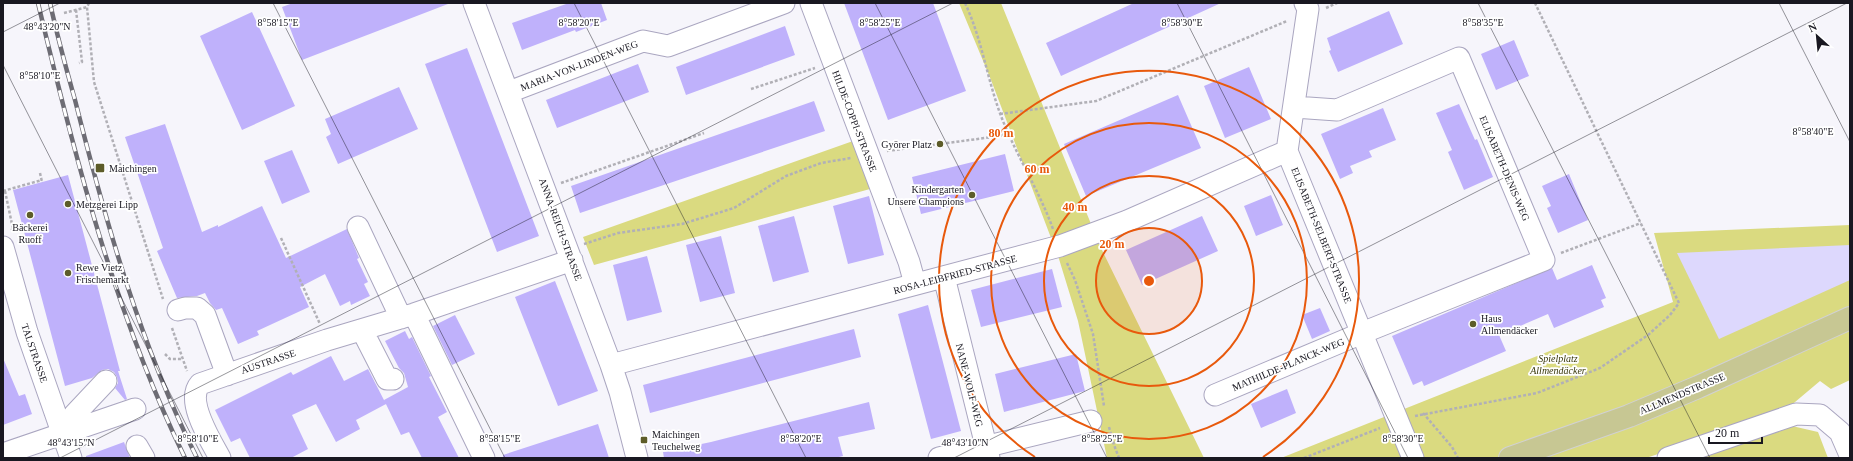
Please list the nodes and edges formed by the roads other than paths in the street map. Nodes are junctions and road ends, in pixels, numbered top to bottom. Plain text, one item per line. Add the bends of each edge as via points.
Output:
1 (474, 3) edge
2 (784, 3) edge
3 (811, 3) edge
4 (1306, 8) edge
5 (509, 92) junction
6 (1294, 107) junction
7 (1287, 152) junction
8 (358, 227) dead end
9 (6, 239) edge
10 (571, 255) junction
11 (944, 277) junction
12 (915, 284) junction
13 (171, 311) road end
14 (408, 316) junction
15 (1850, 318) edge
16 (362, 330) junction
17 (1362, 332) junction
18 (611, 365) junction
19 (227, 375) junction
20 (393, 379) dead end
21 (106, 381) dead end
22 (1215, 395) dead end
23 (135, 409) dead end
24 (1091, 421) dead end
25 (69, 432) junction
26 (987, 452) edge
27 (3, 454) edge
28 (1850, 455) edge
29 (71, 458) edge
30 (220, 458) edge
31 (484, 458) edge
32 (637, 458) edge
33 (939, 458) edge
34 (1413, 458) edge
35 (1510, 458) edge
36 (1668, 458) edge

1 - 5 street, ANNA-REICH-STRASSE
2 - 5 street, MARIA-VON-LINDEN-WEG via 668,46 643,41
3 - 12 street, HILDE-COPPI-STRASSE via 909,262
4 - 6 street
5 - 10 street, ANNA-REICH-STRASSE
6 - 7 street
6 - 17 street, ELISABETH-DENIS-WEG via 1337,110 1459,58 1544,260
7 - 11 street, ROSA-LEIBFRIED-STRASSE via 1080,239
7 - 17 street, ELISABETH-SELBERT-STRASSE
8 - 14 street
9 - 25 street, TALSTRASSE via 27,332
10 - 14 street, AUSTRASSE
10 - 18 street, ANNA-REICH-STRASSE
11 - 12 street, ROSA-LEIBFRIED-STRASSE
11 - 26 street, NANE-WOLF-WEG
12 - 18 street, ROSA-LEIBFRIED-STRASSE
13 - 19 street via 197,308 205,315
14 - 16 street, AUSTRASSE
14 - 31 street
15 - 35 main road, ALLMENDSTRASSE via 1629,416
16 - 19 street, AUSTRASSE
16 - 20 street via 387,379
17 - 22 street, MATHILDE-PLANCK-WEG
17 - 34 street, ELISABETH-SELBERT-STRASSE
18 - 32 street, ANNA-REICH-STRASSE
19 - 30 street, AUSTRASSE via 200,384 195,395 201,419
21 - 25 street via 74,415
23 - 25 street
24 - 26 street
25 - 27 street
25 - 29 street, TALSTRASSE
26 - 33 street
28 - 36 street via 1840,432 1820,415 1796,414

